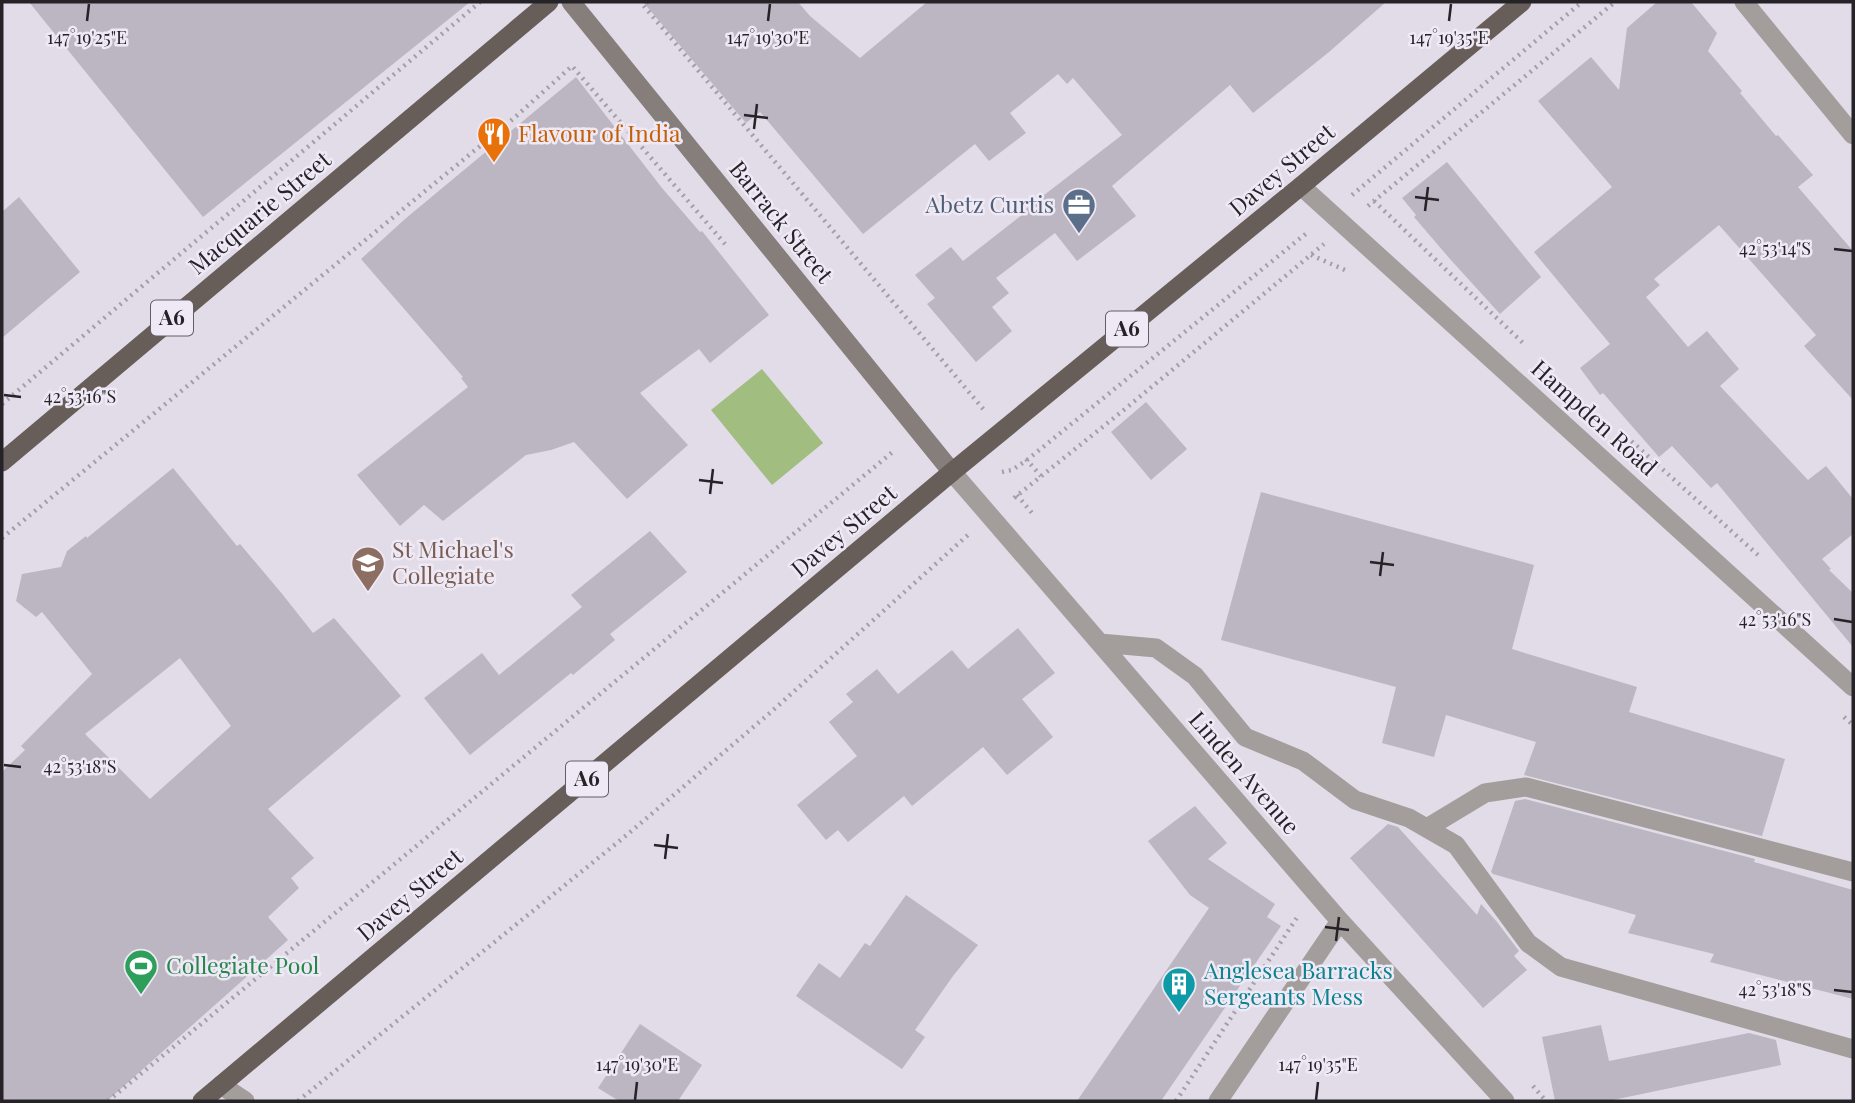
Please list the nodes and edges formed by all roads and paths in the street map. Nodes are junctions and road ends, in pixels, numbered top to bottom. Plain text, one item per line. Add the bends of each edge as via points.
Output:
1 (480, 2) edge
2 (549, 2) edge
3 (571, 2) edge
4 (648, 2) edge
5 (1521, 2) edge
6 (1582, 2) edge
7 (1615, 2) edge
8 (1744, 2) edge
9 (572, 66) dead end
10 (1853, 135) edge
11 (1301, 186) junction
12 (1374, 201) junction
13 (1338, 219) junction
14 (1528, 347) dead end
15 (2, 404) edge
16 (1617, 428) dead end
17 (919, 430) junction
18 (1002, 431) junction
19 (1027, 460) junction
20 (2, 462) edge
21 (953, 472) junction
22 (1041, 476) junction
23 (990, 516) junction
24 (2, 538) edge
25 (1767, 564) dead end
26 (1100, 643) junction
27 (1853, 687) edge
28 (1427, 828) junction
29 (1853, 872) edge
30 (1315, 892) junction
31 (1340, 921) junction
32 (1853, 1049) edge
33 (221, 1085) junction
34 (108, 1101) edge
35 (202, 1101) edge
36 (244, 1101) edge
37 (299, 1101) edge
38 (1176, 1101) edge
39 (1217, 1101) edge
40 (1505, 1101) edge

1 - 15 path
2 - 20 highway, Macquarie Street / A6
3 - 17 main road, Barrack Street
4 - 18 path via 643,5
5 - 11 highway, Davey Street / A6
6 - 13 path
7 - 12 path
8 - 10 street
9 - 24 path
11 - 13 street, Hampden Road
11 - 18 highway, Davey Street / A6
12 - 13 path
12 - 14 path
13 - 19 path
13 - 22 path via 1125,409
13 - 27 street, Hampden Road
16 - 25 path
17 - 21 main road, Barrack Street
17 - 34 path
18 - 19 path
18 - 21 highway, Davey Street / A6
19 - 21 path via 992,475
19 - 22 path
21 - 23 street, Linden Avenue
21 - 33 highway, Davey Street / A6
22 - 23 path
23 - 26 street, Linden Avenue
23 - 37 path via 628,834
26 - 28 street via 1156,648 1195,676 1245,737 1303,761 1355,800
26 - 30 street, Linden Avenue
28 - 29 street via 1485,793 1526,787
28 - 32 street via 1456,845 1528,943 1561,967
30 - 31 street, Linden Avenue
30 - 38 path
31 - 39 street
31 - 40 street, Linden Avenue
33 - 35 highway, Davey Street / A6
33 - 36 street

